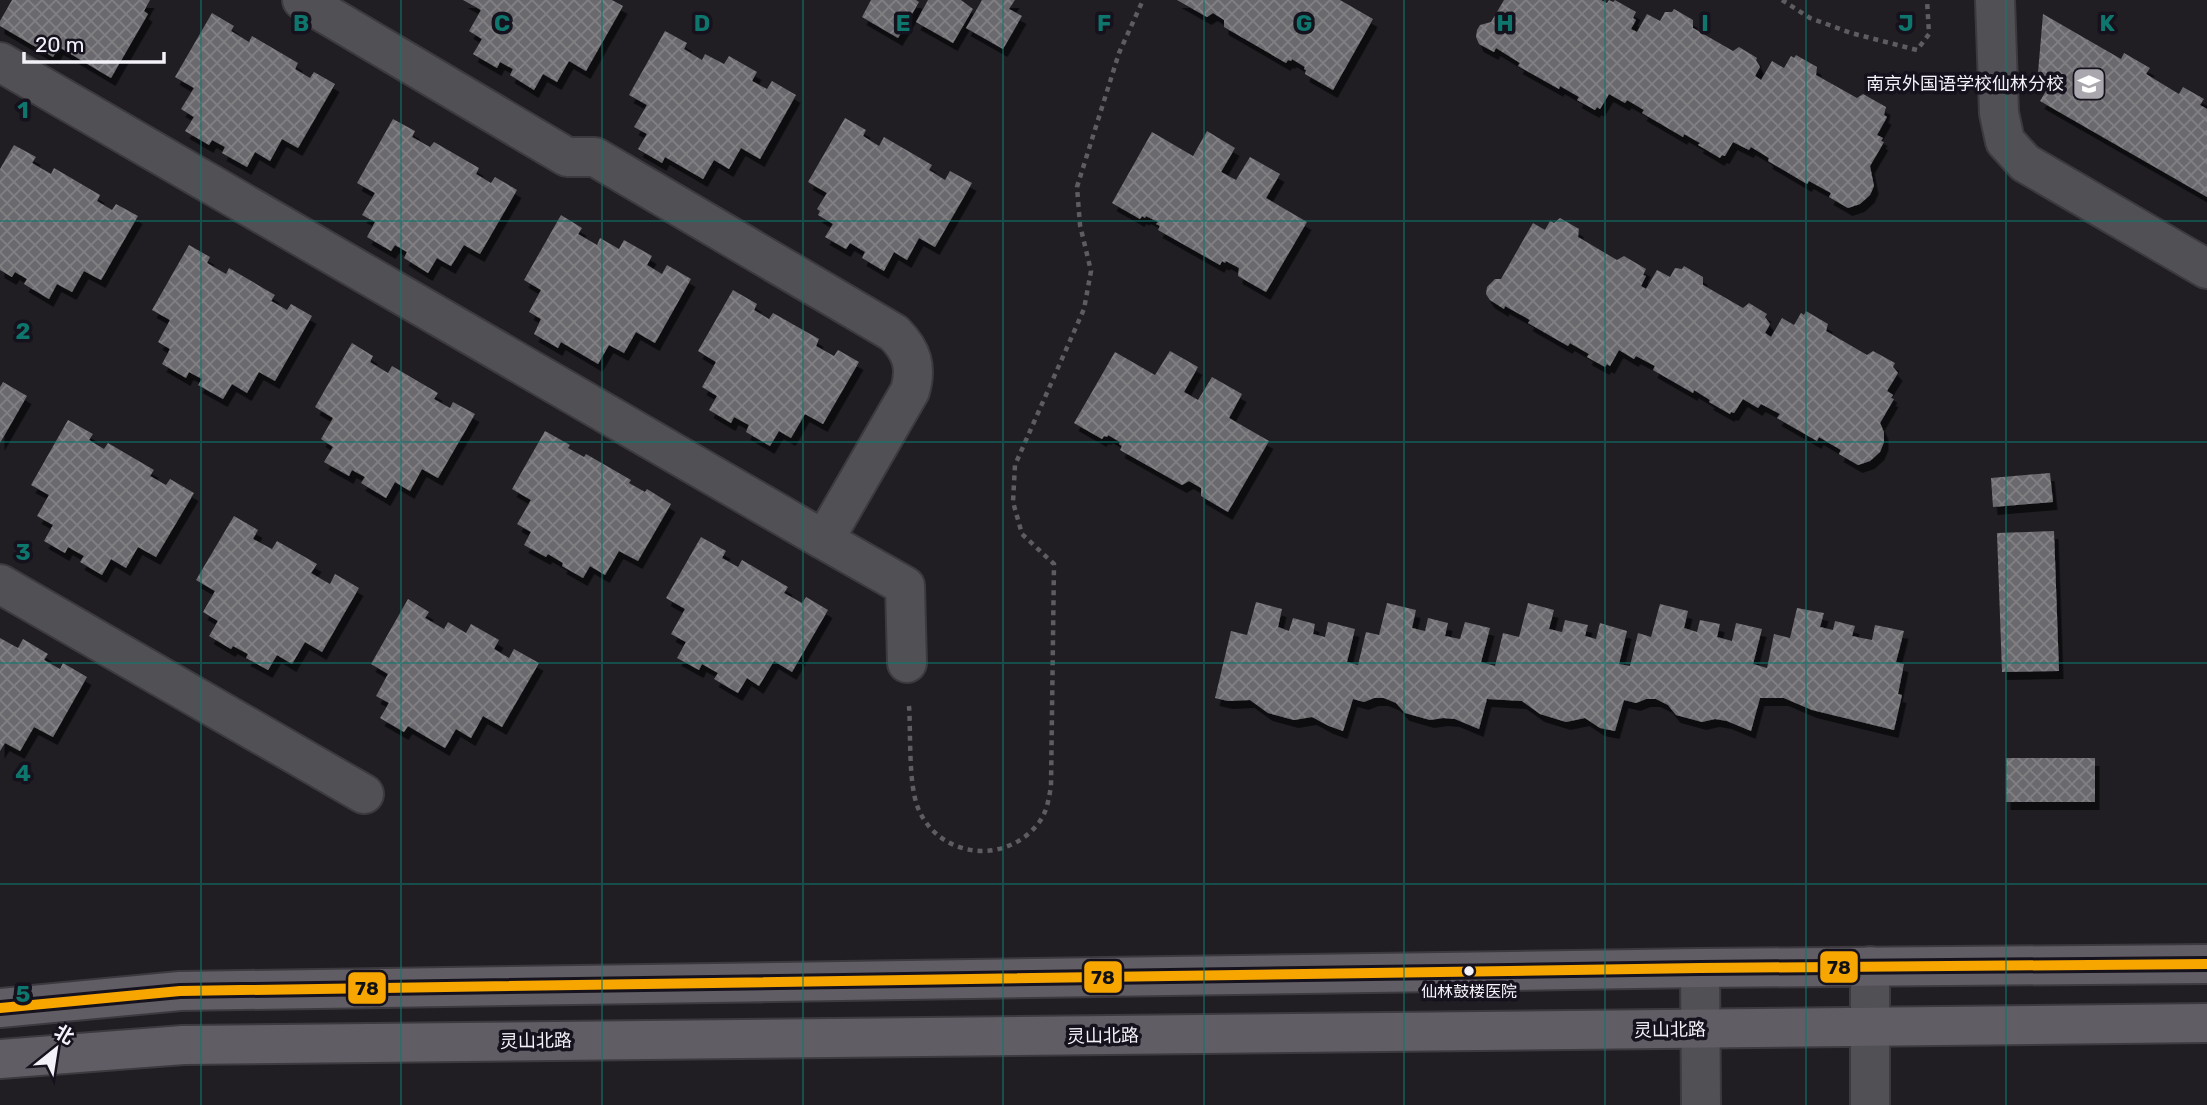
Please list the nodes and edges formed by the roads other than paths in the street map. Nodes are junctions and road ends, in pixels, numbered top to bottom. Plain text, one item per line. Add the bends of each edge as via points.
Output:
1 (302, 0) edge
2 (1995, 0) edge
3 (0, 62) edge
4 (2207, 269) edge
5 (824, 540) junction
6 (0, 584) edge
7 (907, 663) road end
8 (364, 794) dead end
9 (2207, 964) edge
10 (1870, 966) junction
11 (1700, 968) junction
12 (0, 1008) edge
13 (2207, 1023) edge
14 (1870, 1027) junction
15 (1700, 1030) junction
16 (0, 1059) edge
17 (1701, 1105) edge
18 (1870, 1105) edge

1 - 5 street via 567,157 595,157 894,333 906,345 913,361 910,391
2 - 4 street via 1999,113 2005,141 2025,163
3 - 5 street
5 - 7 street via 905,586
6 - 8 street
9 - 10 main road
10 - 11 main road
10 - 14 street
11 - 12 main road via 194,991
11 - 15 street
13 - 14 main road, 灵山北路
14 - 15 main road, 灵山北路
14 - 18 street
15 - 16 main road, 灵山北路 via 183,1045
15 - 17 street

